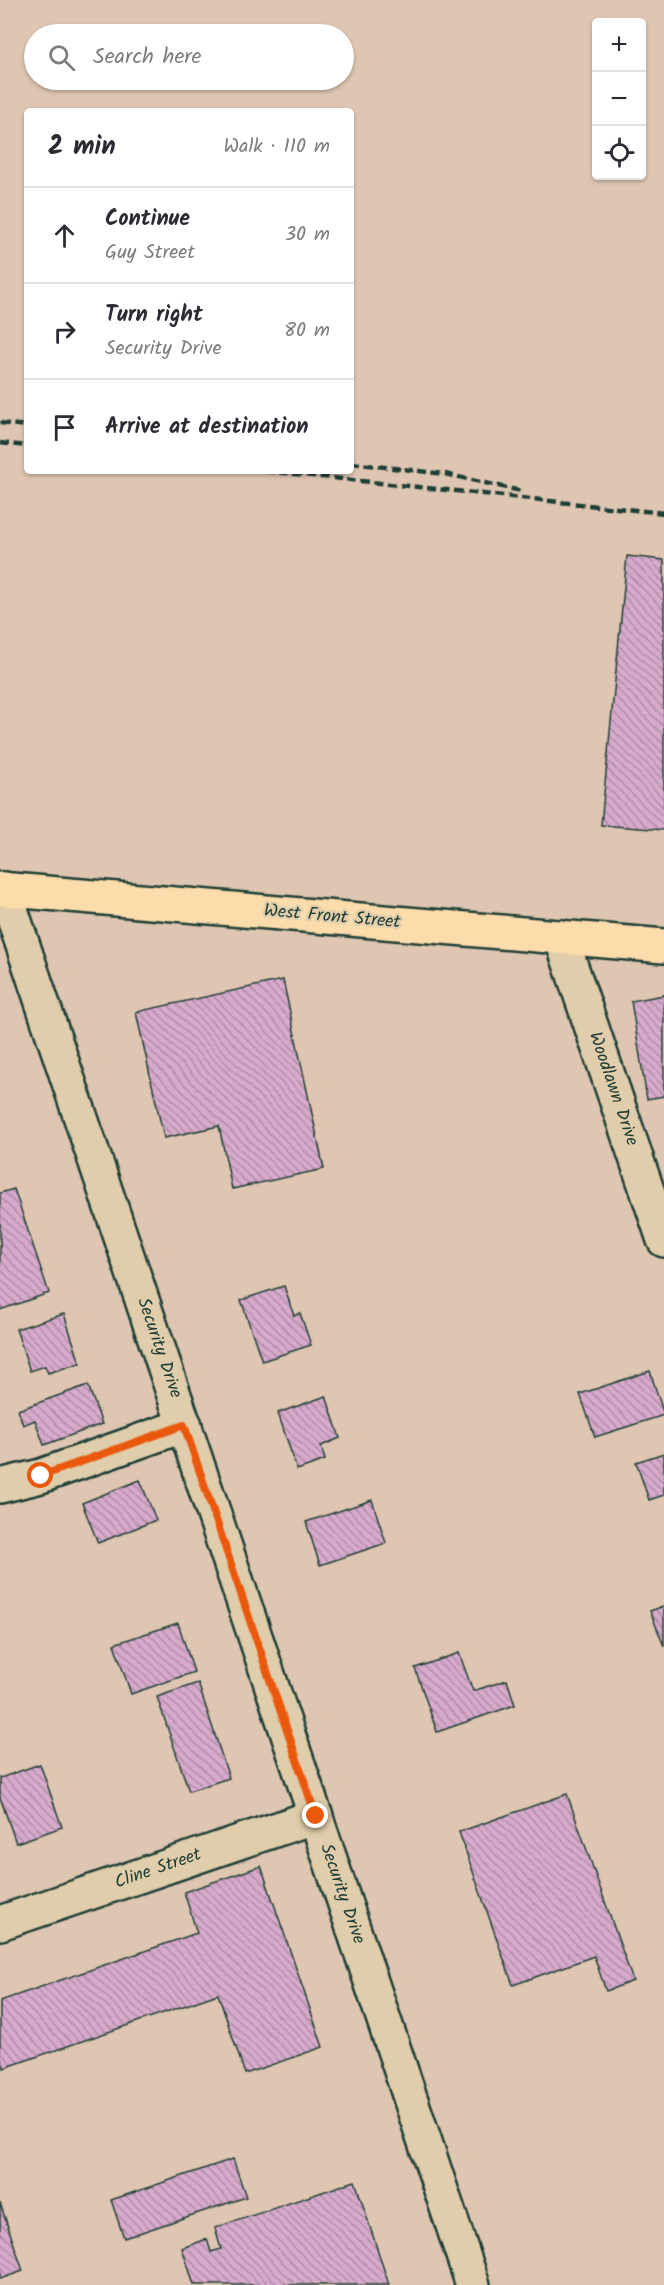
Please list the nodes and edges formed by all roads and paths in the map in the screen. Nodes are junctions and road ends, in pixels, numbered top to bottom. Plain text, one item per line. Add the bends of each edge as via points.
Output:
1 (2, 889) edge
2 (561, 937) junction
3 (664, 946) edge
4 (664, 1240) edge
5 (184, 1425) junction
6 (0, 1486) edge
7 (316, 1816) junction
8 (0, 1923) edge
9 (473, 2285) edge

1 - 2 main road, West Front Street
1 - 5 street, Security Drive
2 - 3 main road, West Front Street
2 - 4 street, Woodlawn Drive
5 - 6 street via 41,1476
5 - 7 street, Security Drive
7 - 8 street, Cline Street
7 - 9 street, Security Drive

